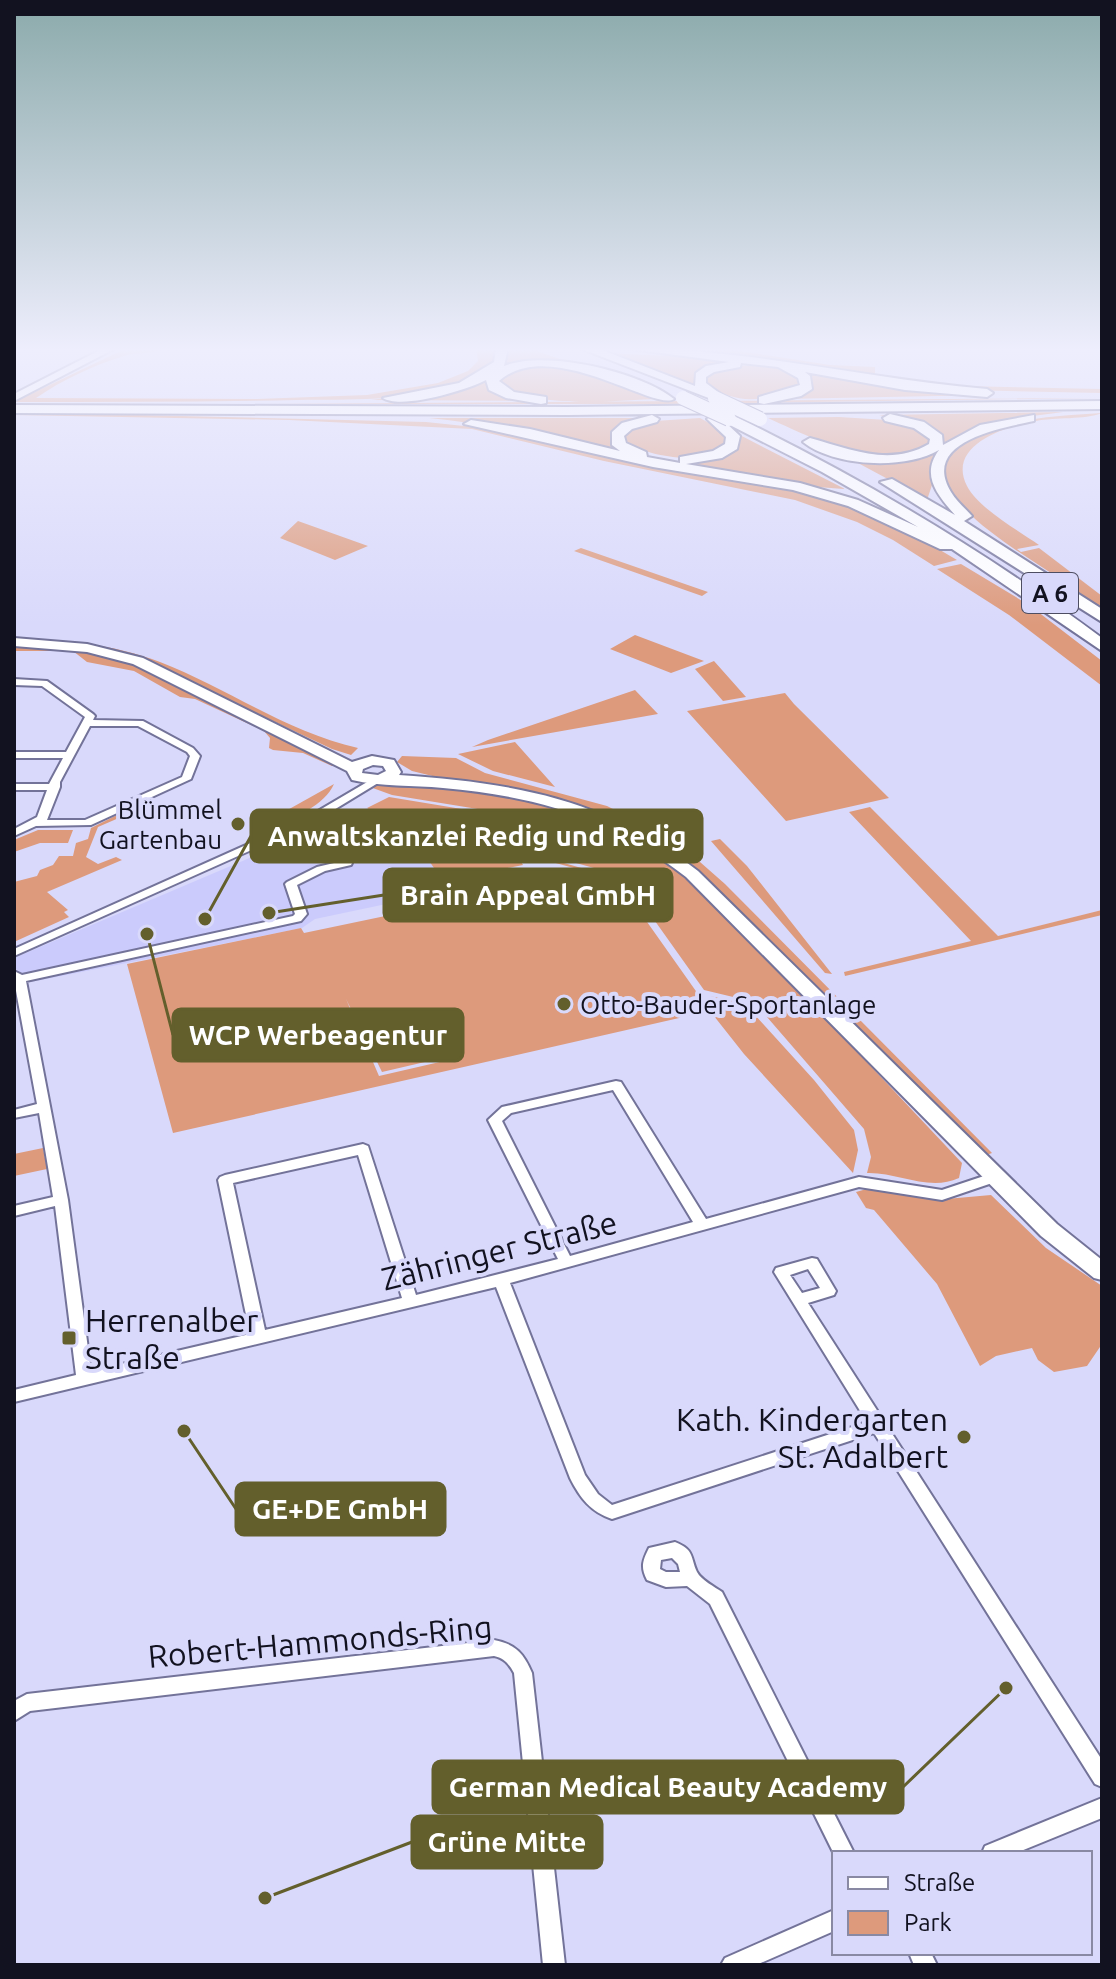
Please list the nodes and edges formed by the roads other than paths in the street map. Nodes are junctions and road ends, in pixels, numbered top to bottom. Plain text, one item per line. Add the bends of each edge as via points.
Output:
1 (555, 440) edge
2 (617, 440) edge
3 (732, 440) edge
4 (774, 440) edge
5 (781, 440) edge
6 (806, 440) edge
7 (936, 440) edge
8 (959, 440) edge
9 (810, 442) junction
10 (946, 546) junction
11 (989, 555) junction
12 (1102, 617) edge
13 (1102, 631) edge
14 (14, 644) edge
15 (1102, 646) edge
16 (14, 682) edge
17 (89, 723) junction
18 (14, 755) edge
19 (70, 755) junction
20 (359, 769) junction
21 (385, 776) junction
22 (14, 787) edge
23 (55, 787) junction
24 (335, 804) junction
25 (37, 823) junction
26 (14, 833) edge
27 (347, 863) dead end
28 (14, 953) edge
29 (17, 977) edge
30 (45, 1107) junction
31 (14, 1114) edge
32 (990, 1179) junction
33 (61, 1200) junction
34 (14, 1211) edge
35 (703, 1226) junction
36 (567, 1263) junction
37 (1102, 1272) edge
38 (501, 1280) junction
39 (1102, 1281) edge
40 (798, 1300) dead end
41 (411, 1302) junction
42 (259, 1339) junction
43 (84, 1378) junction
44 (14, 1396) edge
45 (878, 1425) junction
46 (690, 1578) dead end
47 (14, 1712) edge
48 (1102, 1777) edge
49 (1102, 1808) edge
50 (843, 1851) edge
51 (997, 1851) edge
52 (832, 1921) edge
53 (554, 1965) edge
54 (732, 1965) edge

1 - 10 highway via 795,486 853,503
2 - 3 highway via 649,457 677,460 723,452
4 - 10 highway
5 - 11 highway, A 6
6 - 9 highway
7 - 9 highway via 923,454 887,459
8 - 11 highway via 940,455 935,470 939,488 1001,545
9 - 11 highway via 919,499
10 - 11 highway
11 - 12 highway
11 - 13 highway, A 6
11 - 15 highway, A 6
14 - 20 main road via 97,650 138,661
16 - 17 street via 44,683 88,712
17 - 19 street
17 - 25 street via 140,723 190,750 195,756 186,779 87,823
18 - 19 street
19 - 23 street
20 - 21 main road
20 - 21 main road via 384,761
20 - 24 street
21 - 24 street
21 - 32 main road via 575,807 651,840 692,874 897,1081 922,1117
22 - 23 street
23 - 25 street
24 - 28 street via 298,826
25 - 26 street
27 - 29 street via 291,884 301,914 297,919
29 - 30 street
30 - 31 street
30 - 33 street
32 - 35 street, Zähringer Straße via 942,1195 859,1182
32 - 37 main road
32 - 39 main road via 1038,1235
33 - 34 street
33 - 43 street
35 - 36 street, Zähringer Straße
35 - 36 street via 616,1085 507,1110 495,1120
36 - 38 street, Zähringer Straße
38 - 41 street, Zähringer Straße
38 - 45 street via 578,1478 602,1509 612,1512
40 - 45 street
41 - 42 street, Zähringer Straße
41 - 42 street via 363,1149 225,1180
42 - 43 street, Zähringer Straße
43 - 44 street, Zähringer Straße
45 - 48 street
46 - 50 street via 716,1598
47 - 53 street, Robert-Hammonds-Ring via 27,1703 140,1688 494,1648 508,1652 523,1673
49 - 51 street
52 - 54 street

